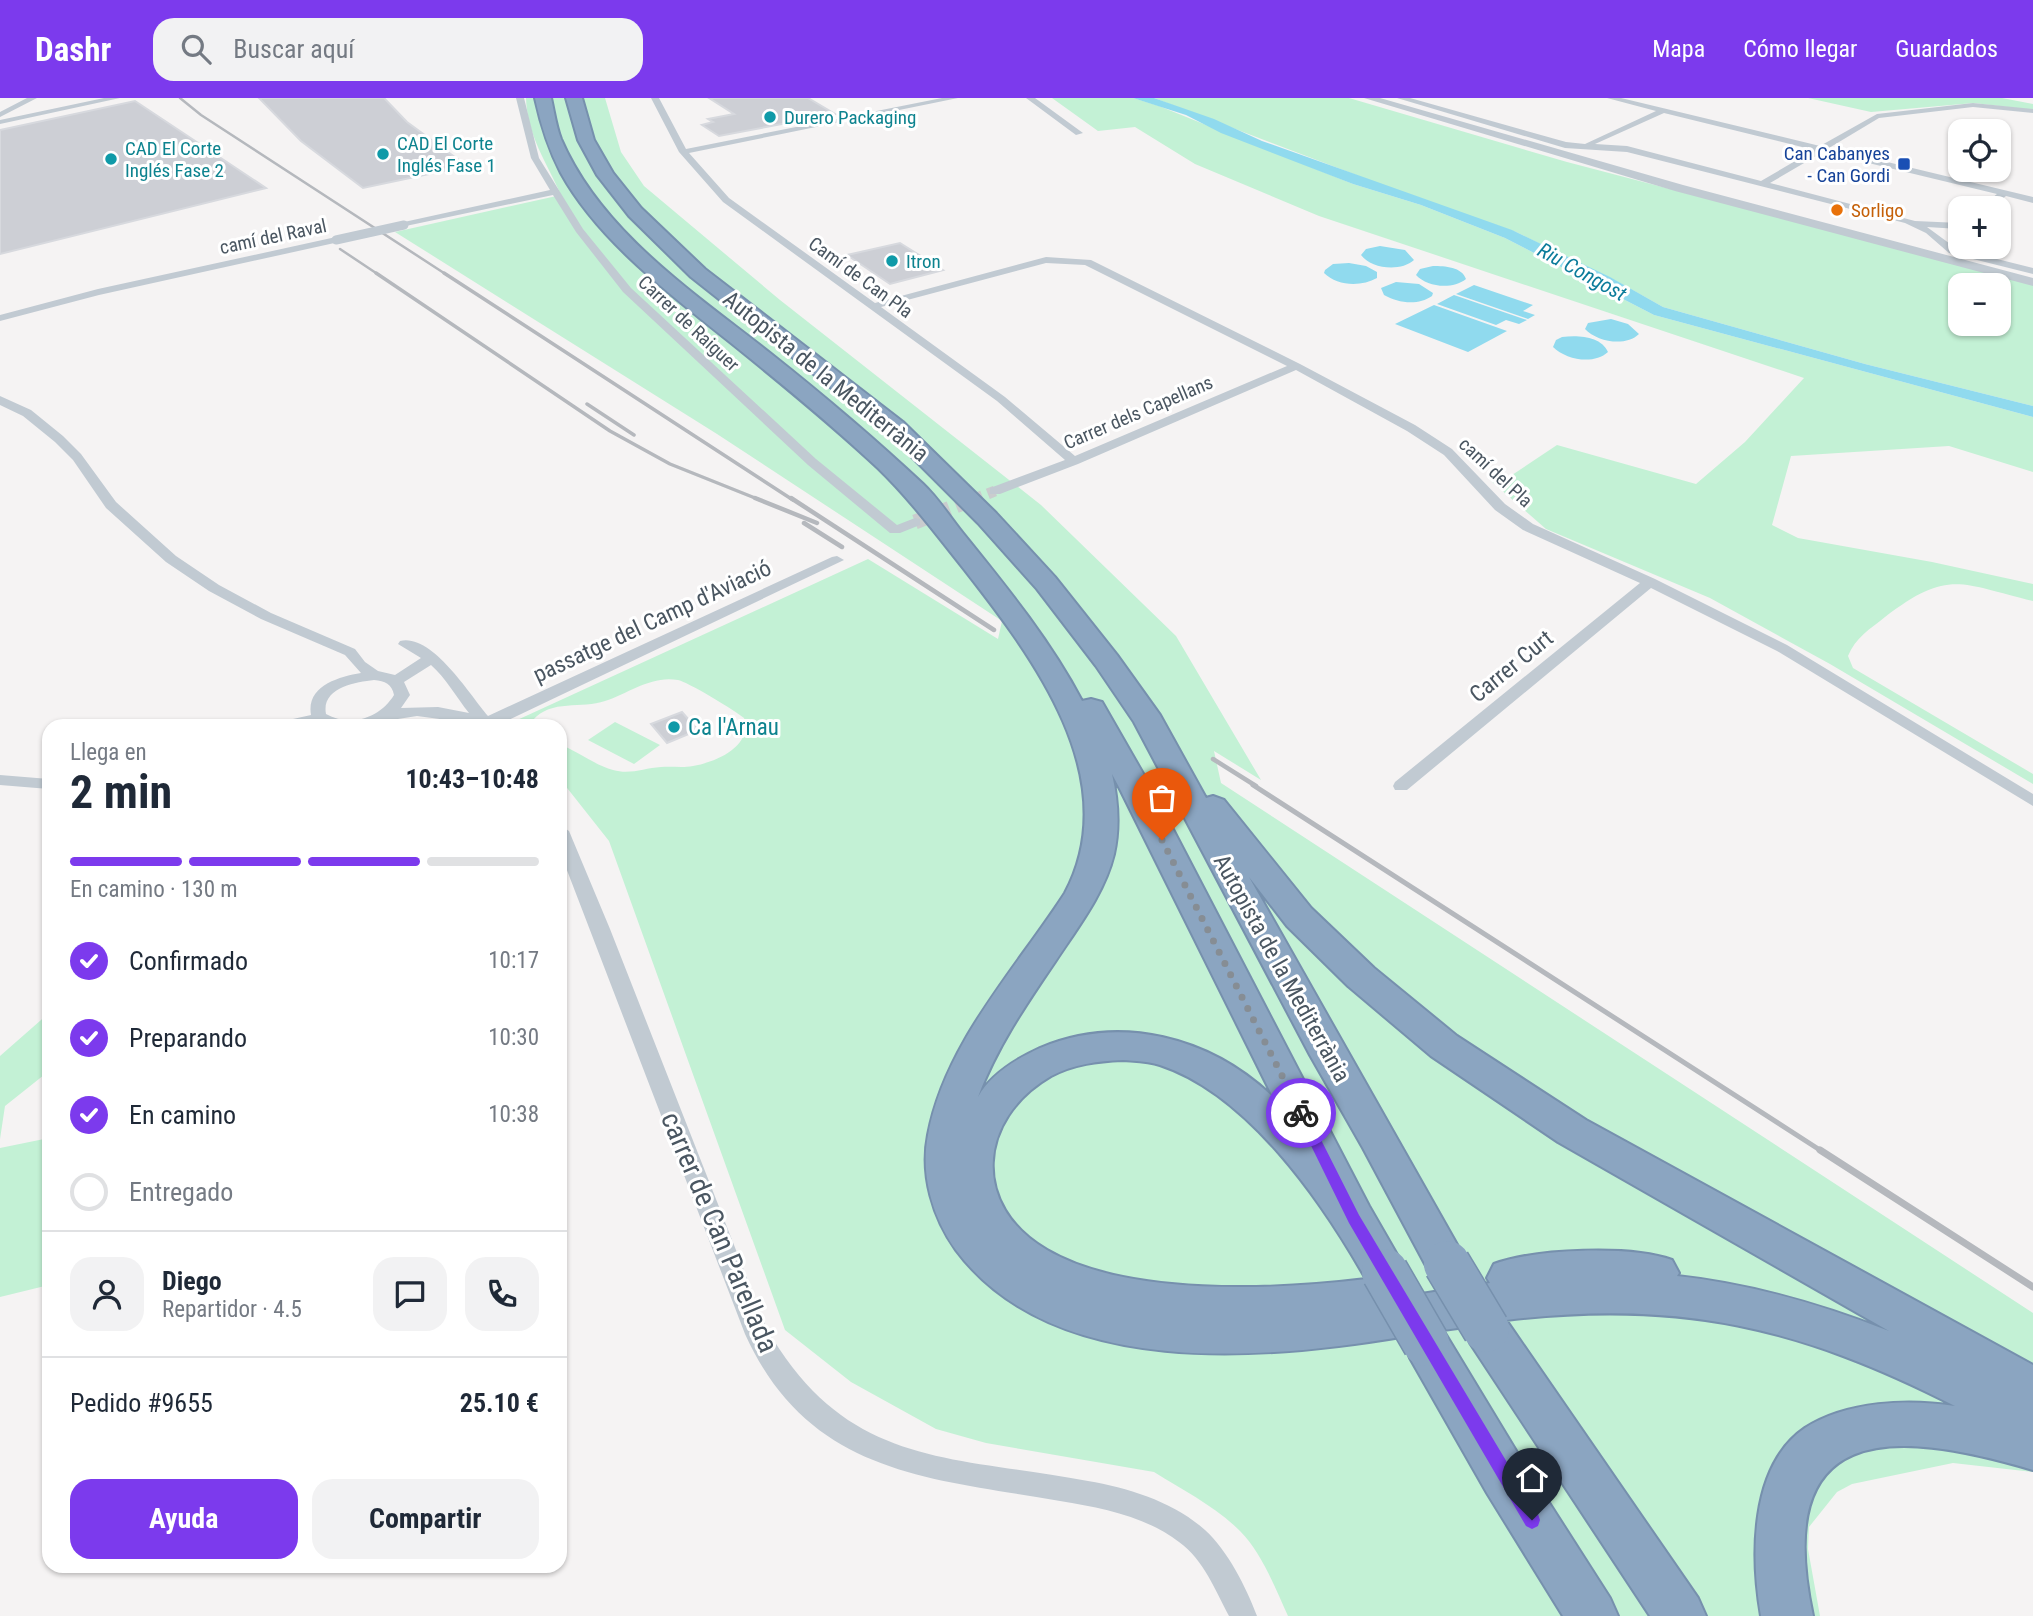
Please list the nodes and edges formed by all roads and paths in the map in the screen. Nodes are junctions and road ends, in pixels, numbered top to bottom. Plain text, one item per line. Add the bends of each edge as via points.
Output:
1 (33, 98) edge
2 (116, 98) edge
3 (520, 98) edge
4 (543, 98) edge
5 (574, 98) edge
6 (656, 98) edge
7 (954, 98) edge
8 (1030, 98) edge
9 (1369, 98) edge
10 (1382, 98) edge
11 (1401, 98) edge
12 (1611, 98) edge
13 (1663, 111) junction
14 (2033, 111) edge
15 (0, 115) edge
16 (12, 115) junction
17 (0, 122) edge
18 (1079, 133) dead end
19 (1584, 146) junction
20 (1821, 149) junction
21 (683, 152) junction
22 (1762, 184) junction
23 (555, 192) junction
24 (2005, 193) junction
25 (2001, 196) edge
26 (2033, 200) edge
27 (1908, 221) junction
28 (1948, 225) edge
29 (1948, 235) edge
30 (1939, 242) junction
31 (2033, 271) edge
32 (2033, 279) edge
33 (872, 307) junction
34 (0, 318) edge
35 (1296, 366) junction
36 (0, 400) edge
37 (1074, 461) junction
38 (995, 491) tunnel mouth
39 (914, 505) junction
40 (836, 560) dead end
41 (1650, 582) junction
42 (405, 644) dead end
43 (336, 645) junction
44 (432, 658) junction
45 (374, 676) junction
46 (399, 688) junction
47 (324, 693) junction
48 (321, 715) junction
49 (379, 718) junction
50 (304, 719) edge
51 (311, 719) edge
52 (333, 719) edge
53 (375, 719) edge
54 (467, 719) edge
55 (473, 719) edge
56 (479, 719) edge
57 (491, 719) edge
58 (1149, 722) junction
59 (0, 780) edge
60 (42, 783) edge
61 (1401, 786) dead end
62 (2033, 801) edge
63 (567, 848) edge
64 (1354, 1219) junction
65 (2033, 1389) edge
66 (2033, 1401) edge
67 (2033, 1422) edge
68 (2033, 1447) edge
69 (1237, 1610) edge
70 (1592, 1616) edge
71 (1679, 1616) edge
72 (1787, 1616) edge

1 - 16 street
2 - 16 street
3 - 23 street, Carrer de Raiguer via 535,158
4 - 39 highway, Autopista de la Mediterrània via 548,126 568,169 625,242 686,298 835,418
5 - 58 highway, Autopista de la Mediterrània via 586,140 635,212 698,272 895,427 945,475 1046,583
6 - 21 street, Camí de Can Pla
7 - 21 street
8 - 18 street
9 - 32 street via 1679,188
10 - 32 street
11 - 19 street via 1565,145
12 - 13 street
13 - 19 street
13 - 20 street
14 - 20 street via 1973,105 1877,116
15 - 16 street
16 - 17 street
19 - 22 street via 1628,149
20 - 22 street
20 - 24 street
21 - 33 street, Camí de Can Pla via 735,208
22 - 27 street
23 - 34 street, camí del Raval, bridge via 98,292
23 - 39 street, Carrer de Raiguer via 626,290 812,462 895,530
24 - 25 street
24 - 26 street
27 - 28 street
27 - 30 street
29 - 30 street
30 - 31 street via 1953,251
33 - 35 street, camí del Pla via 1046,260 1073,260 1087,262
33 - 37 street, Camí de Can Pla via 1001,399
35 - 37 street, Carrer dels Capellans
35 - 41 street, camí del Pla via 1448,452 1500,507 1528,527
36 - 43 street via 27,413 59,439 111,505 171,559 266,615
37 - 38 street, Carrer dels Capellans
39 - 64 highway, Autopista de la Mediterrània via 1013,592 1094,712
39 - 67 highway via 1036,647 1082,732 1098,780 1102,824 1093,869 1067,918 968,1066 949,1120 945,1170 955,1208 977,1246 1002,1272 1054,1302 1107,1319 1172,1331 1246,1335 1565,1293 1677,1296 1765,1311 1844,1333 1943,1375
40 - 57 street, passatge del Camp d'Aviació
41 - 61 street, Carrer Curt
41 - 62 street, camí del Pla via 1782,648
42 - 44 street
43 - 45 street
43 - 47 street via 345,657 345,667
44 - 46 street
44 - 56 street via 448,671
45 - 46 street
45 - 47 street via 347,680
46 - 49 street via 390,711
46 - 55 street
47 - 48 street
48 - 50 street
48 - 51 street
48 - 52 street
49 - 53 street
49 - 54 street via 433,710
58 - 65 highway via 1299,917 1361,977 1444,1046 1572,1131
58 - 71 highway, Autopista de la Mediterrània, bridge via 1447,1264
59 - 60 street
63 - 69 street, carrer de Can Parellada via 752,1322 765,1350 804,1400 853,1438 901,1460 1116,1497 1166,1518 1208,1552 1224,1575
64 - 66 highway via 1287,1139 1231,1086 1185,1059 1152,1048 1091,1047 1027,1070 987,1113 975,1145 972,1183 995,1231 1008,1246 1043,1269 1093,1288 1192,1307 1251,1309 1350,1301 1556,1271 1668,1274 1774,1292 1869,1322
64 - 70 highway, Autopista de la Mediterrània, bridge
68 - 72 highway via 1985,1434 1909,1424 1853,1431 1821,1445 1794,1478 1779,1518 1778,1578

